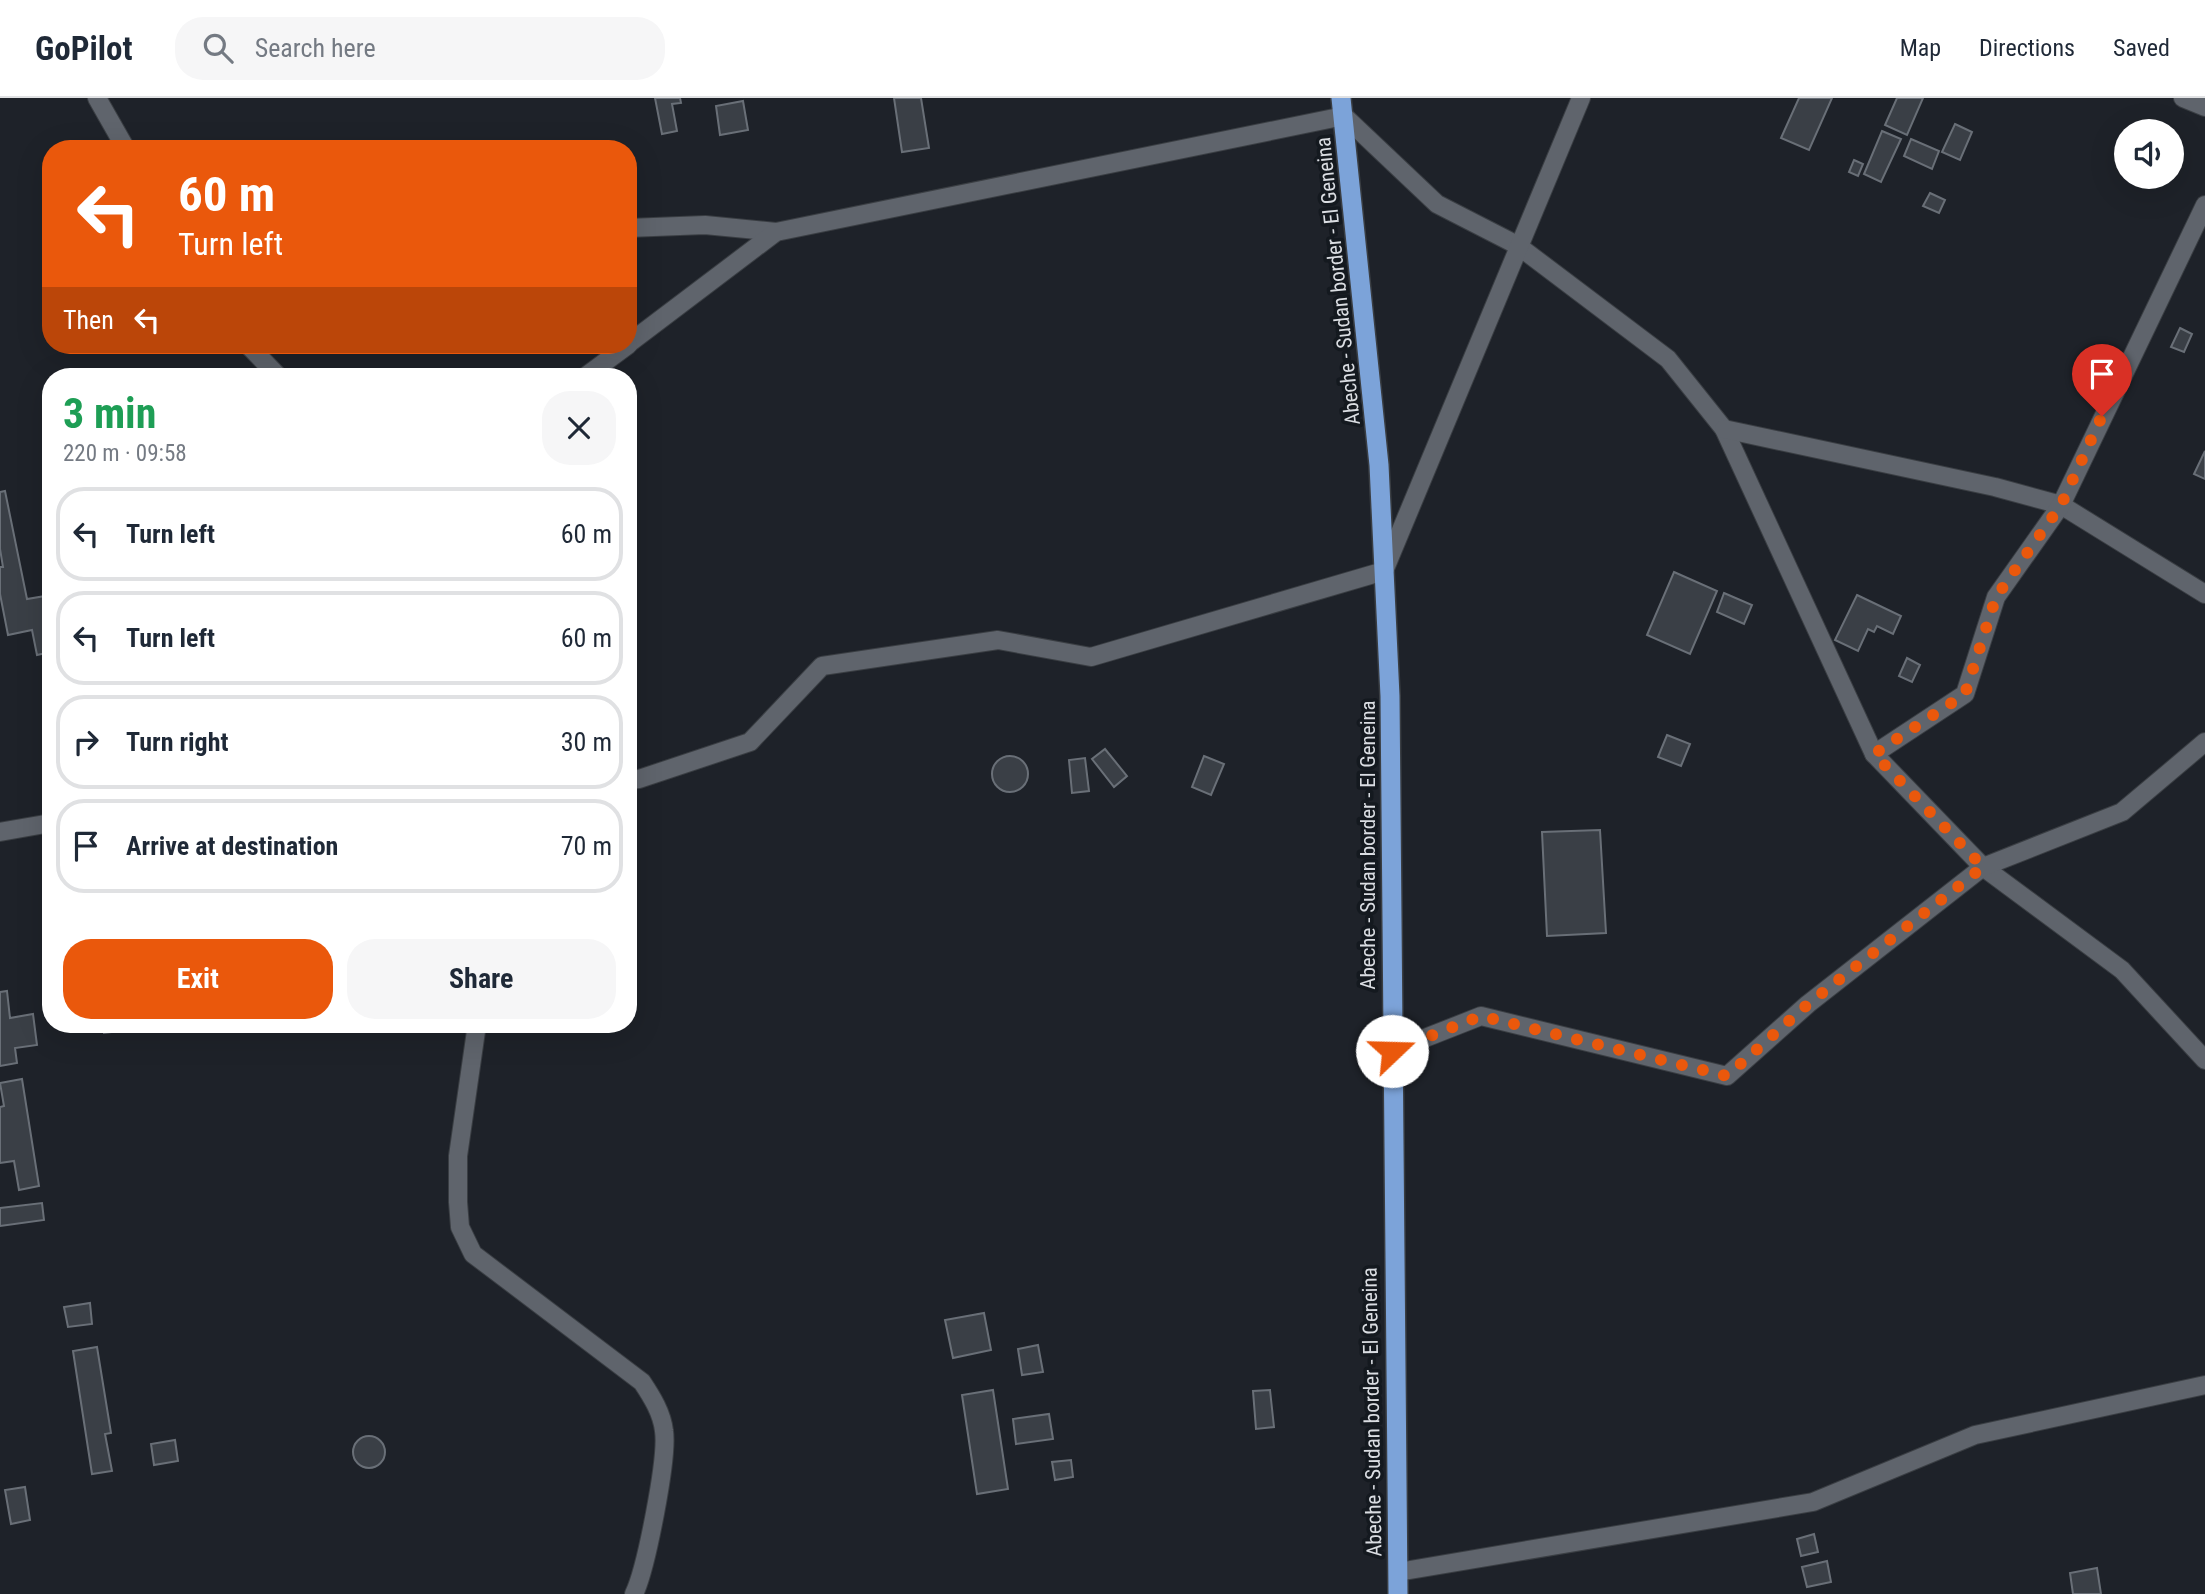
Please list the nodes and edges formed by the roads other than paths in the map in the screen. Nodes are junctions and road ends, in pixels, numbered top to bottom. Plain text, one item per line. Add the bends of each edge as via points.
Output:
1 (97, 98) edge
2 (1581, 98) edge
3 (2183, 98) edge
4 (1343, 107) edge
5 (2205, 107) edge
6 (121, 140) edge
7 (2205, 205) edge
8 (637, 228) edge
9 (776, 232) junction
10 (1517, 244) junction
11 (637, 337) edge
12 (257, 354) edge
13 (615, 354) edge
14 (270, 368) edge
15 (596, 368) edge
16 (1724, 429) junction
17 (2061, 505) junction
18 (1384, 570) junction
19 (2205, 594) edge
20 (2205, 742) edge
21 (1874, 754) junction
22 (637, 779) edge
23 (42, 825) edge
24 (0, 832) edge
25 (1983, 867) junction
26 (476, 1033) edge
27 (1392, 1051) junction
28 (2205, 1060) edge
29 (2205, 1385) edge
30 (1398, 1572) junction
31 (634, 1594) edge
32 (1398, 1594) edge

1 - 6 street
2 - 10 street
3 - 5 street
4 - 9 street
4 - 10 street via 1437,204
4 - 18 highway, Abeche - Sudan border - El Geneina via 1380,465
7 - 17 street
8 - 9 street via 705,225
9 - 11 street
10 - 16 street via 1668,359
10 - 18 street
12 - 14 street
13 - 15 street
16 - 17 street
16 - 21 street
17 - 19 street
17 - 21 street via 1996,597 1965,694
18 - 22 street via 1091,657 998,640 822,666 750,742
18 - 27 highway, Abeche - Sudan border - El Geneina via 1390,696
20 - 25 street via 2122,812
21 - 25 street
23 - 24 street
25 - 27 street via 1808,1004 1727,1076 1481,1016
25 - 28 street via 2122,970
26 - 31 street via 458,1156 460,1227 473,1254 642,1382 656,1403 664,1428 666,1453
27 - 30 highway, Abeche - Sudan border - El Geneina
29 - 30 street via 1975,1435 1813,1502
30 - 32 highway, Abeche - Sudan border - El Geneina

